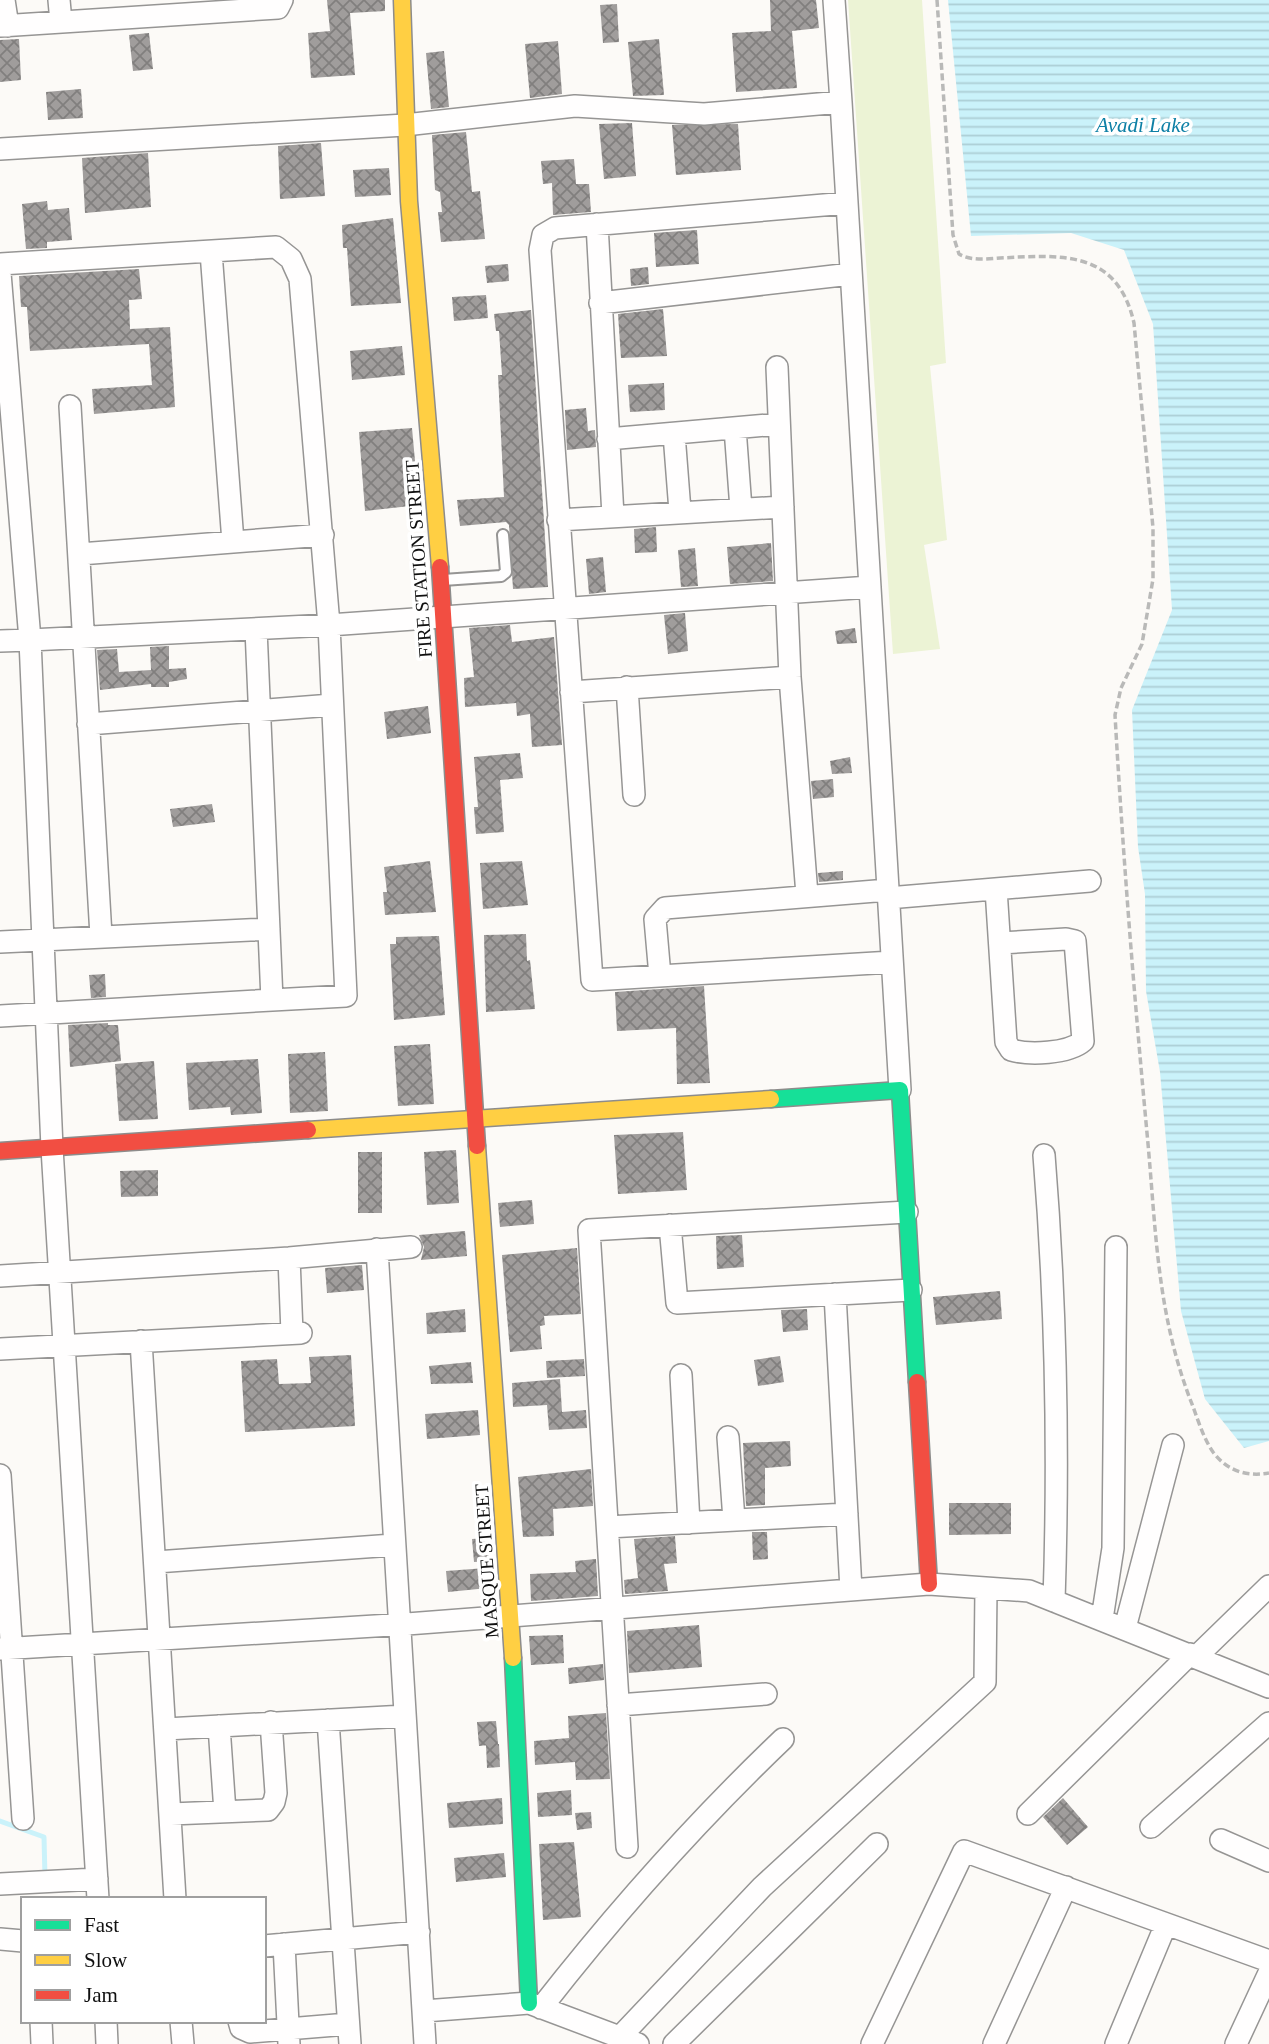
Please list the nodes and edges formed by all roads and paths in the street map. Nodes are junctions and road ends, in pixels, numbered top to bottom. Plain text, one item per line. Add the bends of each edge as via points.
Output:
1 (4, 0) edge
2 (59, 0) edge
3 (282, 0) edge
4 (402, 0) edge
5 (834, 0) edge
6 (937, 0) edge
7 (210, 6) edge
8 (61, 22) junction
9 (4, 26) edge
10 (841, 102) junction
11 (405, 125) junction
12 (0, 149) edge
13 (847, 203) junction
14 (597, 224) junction
15 (211, 252) junction
16 (0, 264) edge
17 (0, 273) edge
18 (851, 274) junction
19 (600, 303) junction
20 (2, 333) edge
21 (776, 367) dead end
22 (70, 406) dead end
23 (779, 424) junction
24 (735, 428) junction
25 (674, 433) junction
26 (608, 439) junction
27 (783, 507) junction
28 (741, 509) junction
29 (680, 511) junction
30 (613, 516) junction
31 (558, 520) junction
32 (323, 535) junction
33 (503, 535) dead end
34 (233, 542) junction
35 (80, 554) junction
36 (440, 580) junction
37 (870, 587) junction
38 (786, 592) junction
39 (565, 608) junction
40 (443, 616) junction
41 (329, 625) junction
42 (256, 629) junction
43 (83, 638) junction
44 (30, 640) junction
45 (0, 641) edge
46 (790, 677) junction
47 (627, 687) junction
48 (571, 691) junction
49 (332, 705) junction
50 (259, 710) junction
51 (88, 724) junction
52 (634, 795) dead end
53 (1090, 881) dead end
54 (996, 889) junction
55 (888, 894) junction
56 (807, 895) junction
57 (269, 929) junction
58 (100, 936) junction
59 (43, 940) junction
60 (0, 942) edge
61 (1000, 943) junction
62 (892, 962) junction
63 (660, 976) junction
64 (272, 1000) junction
65 (46, 1013) junction
66 (0, 1016) edge
67 (900, 1090) junction
68 (475, 1116) junction
69 (52, 1148) junction
70 (0, 1151) edge
71 (1044, 1155) dead end
72 (907, 1212) junction
73 (670, 1225) junction
74 (411, 1247) dead end
75 (1116, 1247) dead end
76 (377, 1250) junction
77 (289, 1258) junction
78 (59, 1273) junction
79 (0, 1276) edge
80 (911, 1290) junction
81 (835, 1294) junction
82 (141, 1341) junction
83 (64, 1345) junction
84 (0, 1349) edge
85 (681, 1375) dead end
86 (728, 1437) dead end
87 (1173, 1445) dead end
88 (1269, 1473) edge
89 (0, 1486) edge
90 (847, 1514) junction
91 (734, 1520) junction
92 (689, 1523) junction
93 (608, 1527) junction
94 (393, 1545) junction
95 (156, 1562) junction
96 (3, 1571) edge
97 (929, 1584) junction
98 (1269, 1586) edge
99 (986, 1588) junction
100 (851, 1590) junction
101 (1054, 1601) junction
102 (612, 1608) junction
103 (512, 1616) junction
104 (1102, 1619) junction
105 (398, 1625) junction
106 (1125, 1628) junction
107 (162, 1639) junction
108 (83, 1644) junction
109 (6, 1649) edge
110 (1193, 1656) junction
111 (1269, 1687) edge
112 (766, 1694) dead end
113 (618, 1705) junction
114 (405, 1716) junction
115 (327, 1720) junction
116 (271, 1722) junction
117 (1269, 1723) edge
118 (219, 1726) junction
119 (166, 1729) junction
120 (783, 1739) dead end
121 (9, 1741) edge
122 (225, 1812) junction
123 (171, 1814) junction
124 (1028, 1814) dead end
125 (23, 1819) dead end
126 (1151, 1827) dead end
127 (1221, 1840) dead end
128 (877, 1844) dead end
129 (627, 1847) dead end
130 (1269, 1861) edge
131 (0, 1884) edge
132 (1066, 1887) junction
133 (98, 1889) edge
134 (175, 1897) edge
135 (1166, 1924) junction
136 (419, 1932) junction
137 (0, 1939) edge
138 (342, 1939) junction
139 (21, 1941) edge
140 (274, 1945) edge
141 (1269, 1961) edge
142 (1269, 1973) edge
143 (535, 2005) junction
144 (424, 2011) junction
145 (41, 2023) edge
146 (106, 2023) edge
147 (181, 2023) edge
148 (240, 2023) edge
149 (349, 2034) edge
150 (594, 2036) edge
151 (289, 2037) edge
152 (629, 2041) edge
153 (1241, 2043) edge
154 (42, 2044) edge
155 (107, 2044) edge
156 (183, 2044) edge
157 (425, 2044) edge
158 (674, 2044) edge
159 (872, 2044) edge
160 (994, 2044) edge
161 (1116, 2044) edge

1 - 9 street
2 - 8 street
3 - 7 street via 278,8
4 - 11 street, FIRE STATION STREET
5 - 10 street
6 - 88 path via 958,254 979,259 1072,256 1118,285 1134,323 1154,559 1142,644 1121,688 1115,715 1156,1253 1166,1326 1203,1433 1228,1466 1241,1473
7 - 8 street
8 - 9 street
10 - 11 street via 704,114 575,106
10 - 13 street
11 - 12 street
11 - 36 street, FIRE STATION STREET
13 - 14 street
13 - 18 street
14 - 19 street
14 - 31 street via 555,228 542,235 540,250
15 - 16 street
15 - 32 street via 276,247 291,259 300,279
15 - 34 street
17 - 20 street
18 - 19 street
18 - 37 street
19 - 26 street
20 - 44 street
21 - 23 street
22 - 35 street
23 - 24 street
23 - 27 street
24 - 25 street
24 - 28 street
25 - 26 street
25 - 29 street
26 - 30 street
27 - 28 street
27 - 38 street
28 - 29 street
29 - 30 street
30 - 31 street
31 - 39 street
32 - 34 street
32 - 41 street
33 - 36 lane via 506,572 501,576
34 - 35 street
35 - 43 street
36 - 40 street, FIRE STATION STREET
37 - 38 street
37 - 55 street
38 - 39 street
38 - 46 street
39 - 40 street
39 - 48 street
40 - 41 street
40 - 68 street, FIRE STATION STREET
41 - 42 street
41 - 49 street
42 - 43 street
42 - 50 street
43 - 44 street
43 - 51 street
44 - 45 street
44 - 59 street
46 - 47 street
46 - 56 street
47 - 48 street
47 - 52 street
48 - 63 street via 592,980
49 - 50 street
49 - 64 street via 346,996
50 - 51 street
50 - 57 street
51 - 58 street
53 - 54 street
54 - 55 street
54 - 61 street
55 - 56 street
55 - 62 street
56 - 63 street via 665,908 655,919
57 - 58 street
57 - 64 street
58 - 59 street
59 - 60 street
59 - 65 street
61 - 61 street via 1006,1042 1011,1050 1076,1047 1083,1041 1075,942
62 - 63 street
62 - 67 street
64 - 65 street
65 - 66 street
65 - 69 street
67 - 68 street
67 - 72 street
68 - 69 street
68 - 103 street, MASQUE STREET
69 - 70 street
69 - 78 street
71 - 101 street via 1054,1273 1058,1486
72 - 73 street
72 - 80 street
73 - 81 street via 677,1303
73 - 93 street via 589,1230
74 - 76 street
75 - 104 street via 1113,1548
76 - 77 street
76 - 94 street
77 - 78 street
77 - 82 street via 297,1333
78 - 79 street
78 - 83 street
80 - 81 street
80 - 97 street
81 - 90 street
82 - 83 street
82 - 95 street
83 - 84 street
83 - 108 street
85 - 92 street
86 - 91 street
87 - 106 street
89 - 96 street
90 - 91 street
90 - 100 street
91 - 92 street
92 - 93 street
93 - 102 street
94 - 95 street
94 - 105 street
95 - 107 street
96 - 109 street
97 - 99 street
97 - 100 street
98 - 110 street
99 - 101 street via 1029,1591
99 - 152 street via 985,1682 762,1886
100 - 102 street
101 - 104 street
102 - 103 street
102 - 113 street
103 - 105 street
103 - 143 street, MASQUE STREET
104 - 106 street
105 - 107 street
105 - 114 street
106 - 110 street
107 - 108 street
107 - 119 street
108 - 109 street
108 - 133 street
109 - 121 street
110 - 111 street
110 - 124 street
112 - 113 street
113 - 129 street
114 - 115 street
114 - 136 street
115 - 116 street
115 - 138 street
116 - 118 street
116 - 122 street via 274,1802 268,1810
117 - 126 street
118 - 119 street
118 - 122 street
119 - 123 street
120 - 143 street via 720,1800
121 - 125 street
122 - 123 street
123 - 134 street
127 - 130 street
128 - 158 street
131 - 133 street via 45,1882
132 - 135 street
132 - 159 street via 964,1851
132 - 160 street
135 - 141 street
135 - 161 street
136 - 138 street
136 - 144 street
137 - 139 street
138 - 140 street
138 - 149 street
140 - 151 street
142 - 153 street
143 - 144 street
143 - 150 street
144 - 157 street
145 - 154 street
146 - 155 street
147 - 156 street
148 - 151 street via 250,2032
149 - 151 street
150 - 152 street

